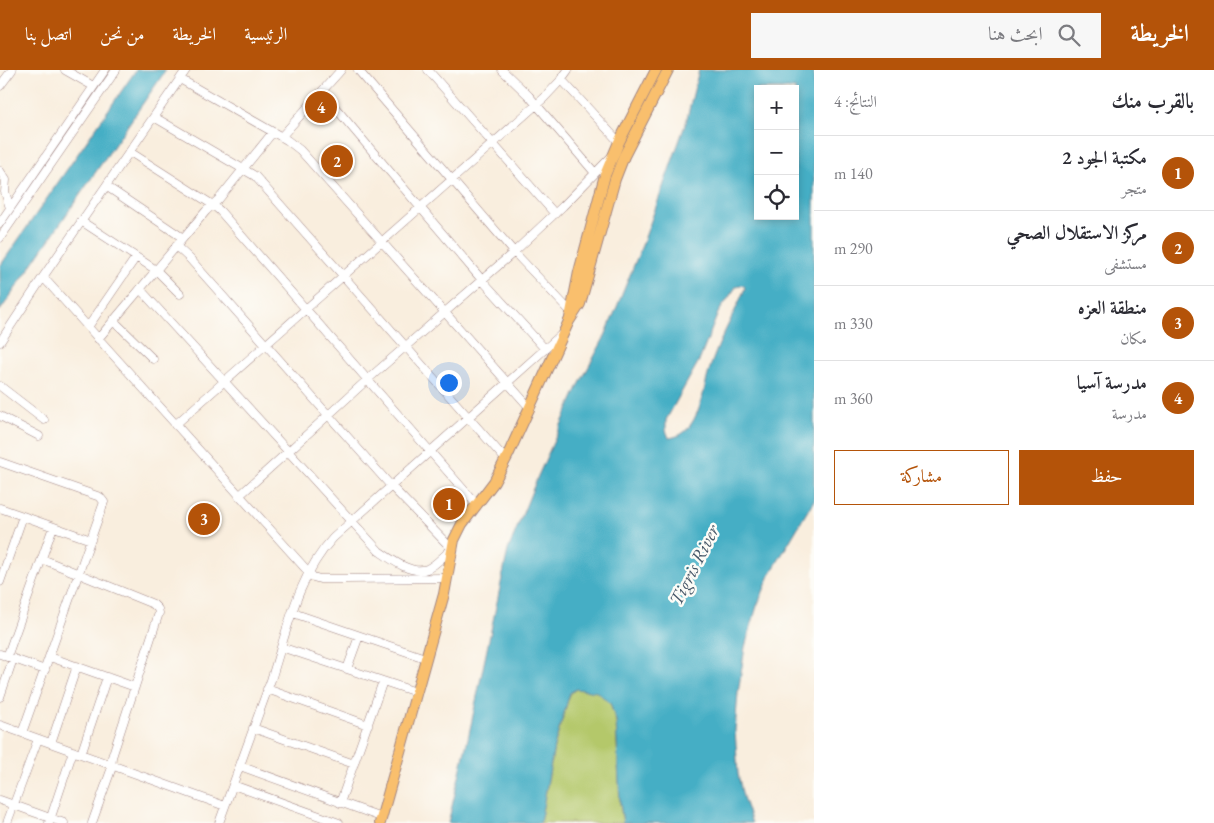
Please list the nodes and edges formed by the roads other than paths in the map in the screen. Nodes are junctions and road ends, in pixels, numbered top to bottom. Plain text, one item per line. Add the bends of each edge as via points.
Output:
1 (12, 70) edge
2 (66, 70) edge
3 (105, 70) edge
4 (116, 70) edge
5 (186, 70) edge
6 (341, 70) edge
7 (358, 70) edge
8 (502, 70) edge
9 (568, 70) edge
10 (656, 70) edge
11 (668, 70) edge
12 (433, 72) edge
13 (180, 79) junction
14 (561, 79) junction
15 (0, 86) edge
16 (93, 86) junction
17 (322, 92) junction
18 (536, 104) junction
19 (154, 116) junction
20 (273, 132) junction
21 (282, 137) junction
22 (620, 142) junction
23 (493, 143) junction
24 (130, 152) junction
25 (614, 154) junction
26 (243, 169) junction
27 (0, 171) edge
28 (595, 173) junction
29 (452, 179) junction
30 (106, 186) junction
31 (0, 202) edge
32 (213, 205) junction
33 (10, 208) junction
34 (420, 208) junction
35 (555, 214) junction
36 (81, 221) junction
37 (0, 223) edge
38 (0, 238) edge
39 (184, 238) junction
40 (381, 242) junction
41 (176, 246) junction
42 (514, 252) junction
43 (136, 257) junction
44 (156, 270) junction
45 (43, 277) junction
46 (343, 277) junction
47 (482, 280) junction
48 (140, 289) junction
49 (180, 294) dead end
50 (306, 310) junction
51 (444, 313) junction
52 (570, 317) junction
53 (114, 320) junction
54 (88, 327) junction
55 (564, 332) junction
56 (98, 339) junction
57 (0, 342) edge
58 (266, 345) junction
59 (405, 346) junction
60 (545, 349) junction
61 (153, 359) dead end
62 (367, 380) junction
63 (225, 382) junction
64 (506, 383) junction
65 (0, 386) edge
66 (530, 408) junction
67 (328, 415) junction
68 (0, 416) edge
69 (468, 418) junction
70 (44, 420) dead end
71 (175, 425) junction
72 (38, 436) dead end
73 (289, 451) junction
74 (430, 452) junction
75 (506, 460) junction
76 (0, 462) edge
77 (391, 486) junction
78 (239, 496) junction
79 (477, 505) junction
80 (0, 508) edge
81 (22, 516) junction
82 (352, 521) junction
83 (53, 526) junction
84 (92, 540) junction
85 (452, 549) junction
86 (42, 559) junction
87 (80, 574) junction
88 (308, 574) junction
89 (447, 578) junction
90 (0, 582) edge
91 (293, 612) junction
92 (359, 636) junction
93 (281, 647) junction
94 (7, 657) edge
95 (50, 657) junction
96 (425, 658) junction
97 (77, 666) junction
98 (347, 669) junction
99 (45, 670) junction
100 (107, 677) junction
101 (383, 681) junction
102 (2, 687) edge
103 (135, 687) junction
104 (267, 689) junction
105 (416, 692) junction
106 (0, 697) edge
107 (368, 725) junction
108 (1, 727) edge
109 (253, 728) junction
110 (22, 733) junction
111 (38, 739) junction
112 (51, 743) junction
113 (77, 753) junction
114 (354, 764) junction
115 (112, 765) junction
116 (240, 766) junction
117 (233, 785) junction
118 (0, 800) edge
119 (340, 803) junction
120 (13, 804) junction
121 (225, 806) junction
122 (50, 820) edge
123 (380, 820) edge
124 (7, 823) edge
125 (64, 823) edge
126 (92, 823) edge
127 (220, 823) edge
128 (339, 823) edge

1 - 15 street
2 - 16 street
3 - 16 street
4 - 38 street
5 - 13 street
6 - 17 street
7 - 29 street
8 - 18 street
9 - 14 street
10 - 22 main road
11 - 52 main road via 624,156 584,294
12 - 23 street
13 - 19 street
13 - 20 street
14 - 18 street
14 - 22 street
16 - 33 street
17 - 21 street
17 - 34 street
18 - 23 street
18 - 28 street
19 - 24 street
19 - 26 street
20 - 21 street
20 - 26 street
21 - 40 street via 300,150
22 - 25 main road
23 - 29 street
23 - 35 street
24 - 30 street
24 - 32 street
25 - 28 street
25 - 52 main road via 598,200
26 - 32 street
26 - 46 street via 260,181
27 - 33 street via 6,180 5,192
28 - 35 street
29 - 34 street
29 - 42 street
30 - 36 street
30 - 39 street
31 - 33 street
32 - 39 street
32 - 50 street
33 - 37 street
34 - 40 street
34 - 47 street
35 - 42 street
36 - 43 street
36 - 45 street
39 - 41 street
40 - 46 street
40 - 51 street
41 - 44 street
41 - 58 street
42 - 47 street
42 - 52 street
43 - 44 street
43 - 54 street
44 - 48 street
44 - 49 street
45 - 54 street
45 - 57 street
46 - 50 street
46 - 59 street
47 - 51 street
47 - 60 street
48 - 53 street
48 - 63 street
50 - 58 street
50 - 62 street
51 - 59 street
51 - 64 street
52 - 55 main road
53 - 56 street
53 - 61 street
54 - 56 street
55 - 60 street
55 - 66 main road
56 - 71 street
58 - 63 street
58 - 67 street
59 - 62 street
59 - 69 street
60 - 64 street
62 - 67 street
62 - 74 street
63 - 71 street
63 - 73 street
64 - 66 street
64 - 69 street
65 - 70 street
66 - 75 main road
67 - 73 street
67 - 77 street
68 - 72 street
69 - 74 street
69 - 75 street
71 - 78 street
73 - 78 street
73 - 82 street
74 - 77 street
74 - 79 street
75 - 79 main road
76 - 84 street via 103,499
77 - 82 street
77 - 85 street
78 - 88 street
79 - 85 main road via 462,524
80 - 81 street
81 - 83 street
81 - 90 street
82 - 85 street via 379,552 412,569 426,570
82 - 88 street via 323,549
83 - 84 street
83 - 86 street
84 - 87 street
85 - 89 main road
86 - 87 street
86 - 94 street
87 - 95 street
87 - 103 street via 153,604 158,609 159,616
88 - 89 street via 320,579
88 - 91 street
89 - 96 main road
91 - 92 street
91 - 93 street
92 - 96 street
92 - 98 street
93 - 98 street
93 - 104 street
94 - 99 street
94 - 102 street
95 - 97 street
95 - 99 street
96 - 105 main road
97 - 100 street
97 - 112 street
98 - 101 street
99 - 110 street
100 - 103 street
100 - 113 street
101 - 105 street
101 - 107 street
102 - 106 street
103 - 115 street
104 - 107 street
104 - 109 street
105 - 123 main road
107 - 114 street
108 - 110 street
109 - 114 street
109 - 116 street
110 - 111 street
111 - 112 street
111 - 120 street
112 - 113 street
113 - 115 street
113 - 122 street
114 - 119 street
115 - 121 street
115 - 126 street
116 - 117 street
116 - 119 street
117 - 121 street
117 - 128 street
118 - 120 street
119 - 123 street
120 - 122 street
120 - 124 street
121 - 127 street
122 - 125 street

